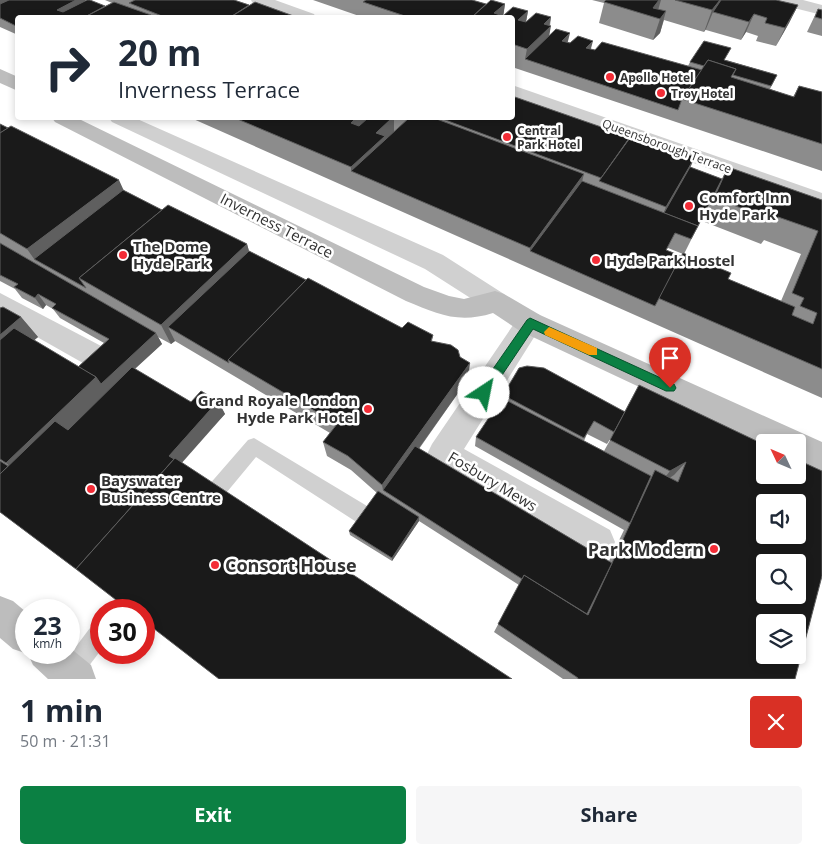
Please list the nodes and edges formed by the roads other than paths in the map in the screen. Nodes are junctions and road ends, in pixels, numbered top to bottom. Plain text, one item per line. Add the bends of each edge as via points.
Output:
1 (259, 0) edge
2 (784, 0) edge
3 (822, 10) edge
4 (300, 15) edge
5 (515, 92) edge
6 (66, 120) edge
7 (123, 120) edge
8 (822, 201) edge
9 (495, 300) junction
10 (7, 316) edge
11 (530, 323) junction
12 (93, 355) edge
13 (772, 434) edge
14 (806, 450) edge
15 (822, 458) edge
16 (215, 492) edge
17 (365, 516) edge
18 (598, 542) dead end
19 (0, 614) edge
20 (15, 627) edge
21 (90, 643) edge
22 (64, 668) edge

1 - 4 street
2 - 3 street
5 - 8 street, Queensborough Terrace
6 - 9 main road, Inverness Terrace via 415,294 459,310 480,308
7 - 9 street, Inverness Terrace via 434,262
9 - 11 main road, Inverness Terrace
10 - 12 street
11 - 13 main road, Inverness Terrace
11 - 18 street, Fosbury Mews via 443,454
14 - 15 main road
16 - 17 lane via 254,446
19 - 20 main road
21 - 22 lane

